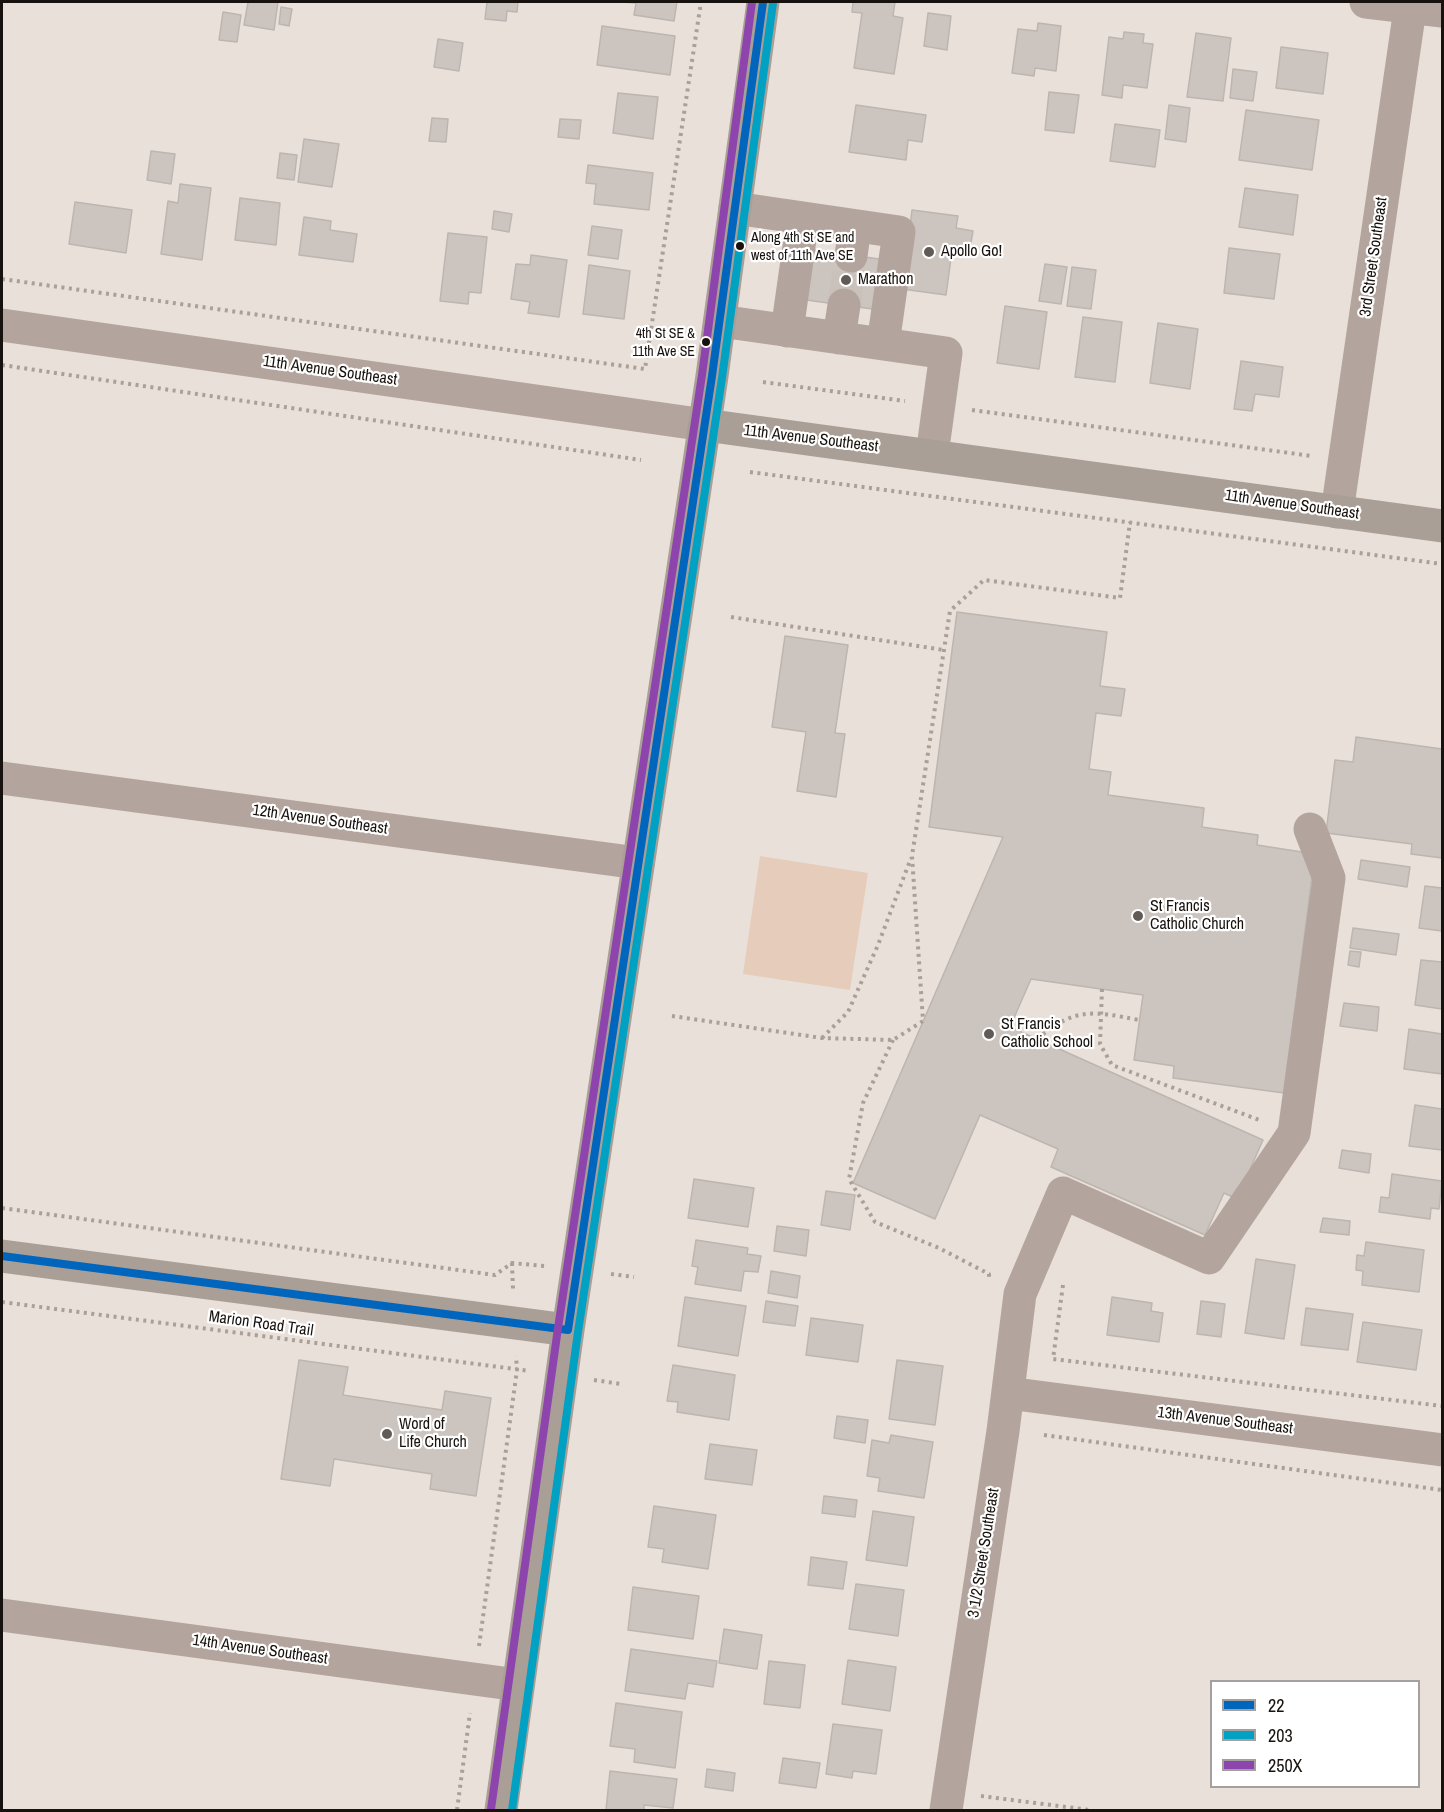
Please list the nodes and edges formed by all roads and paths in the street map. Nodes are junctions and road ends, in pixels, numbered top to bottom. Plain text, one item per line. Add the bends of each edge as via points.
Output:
1 (701, 2) edge
2 (763, 2) edge
3 (1366, 2) edge
4 (1410, 4) edge
5 (1443, 11) edge
6 (735, 208) junction
7 (803, 218) junction
8 (2, 279) edge
9 (844, 305) tunnel mouth
10 (720, 321) junction
11 (2, 325) edge
12 (788, 331) junction
13 (840, 338) junction
14 (883, 344) junction
15 (2, 366) edge
16 (763, 382) dead end
17 (939, 405) junction
18 (705, 425) junction
19 (932, 455) junction
20 (641, 460) dead end
21 (1344, 460) junction
22 (750, 472) dead end
23 (1337, 512) junction
24 (1130, 522) junction
25 (1443, 526) edge
26 (1443, 564) edge
27 (731, 617) dead end
28 (944, 650) junction
29 (2, 778) edge
30 (1310, 829) dead end
31 (912, 856) junction
32 (638, 863) junction
33 (1102, 989) dead end
34 (1102, 1013) junction
35 (672, 1016) dead end
36 (1139, 1020) dead end
37 (822, 1038) junction
38 (1037, 1039) dead end
39 (893, 1040) junction
40 (1294, 1133) junction
41 (2, 1208) edge
42 (2, 1256) edge
43 (512, 1263) dead end
44 (989, 1274) dead end
45 (1064, 1278) dead end
46 (2, 1302) edge
47 (568, 1330) junction
48 (1008, 1393) junction
49 (1443, 1406) edge
50 (1044, 1435) dead end
51 (1443, 1450) edge
52 (1443, 1490) edge
53 (2, 1615) edge
54 (475, 1679) junction
55 (518, 1685) junction
56 (949, 1805) edge
57 (457, 1810) edge
58 (501, 1810) edge
59 (1090, 1810) edge

1 - 8 path via 645,369
2 - 6 main road
3 - 4 street
4 - 5 street
4 - 21 street, 3rd Street Southeast
6 - 7 street
6 - 10 main road
7 - 12 street
7 - 14 street via 853,241 899,232
9 - 13 street
10 - 12 street
10 - 18 main road
11 - 18 street, 11th Avenue Southeast
12 - 13 street
13 - 14 street
14 - 17 street via 946,353
15 - 20 path
16 - 17 path
17 - 19 street
17 - 21 path
18 - 19 main road, 11th Avenue Southeast
18 - 32 main road
19 - 23 main road, 11th Avenue Southeast
21 - 23 street, 3rd Street Southeast
22 - 24 path
23 - 25 main road, 11th Avenue Southeast
24 - 26 path
24 - 28 path via 1120,598 984,580 950,611
27 - 28 path
28 - 31 path
29 - 32 street, 12th Avenue Southeast
30 - 40 street via 1329,878
31 - 37 path via 848,1012
31 - 39 path via 923,1021
32 - 47 main road
33 - 34 path
34 - 36 path
34 - 38 path via 1078,1014 1053,1025
34 - 40 path via 1100,1044 1112,1065
35 - 37 path
37 - 39 path
39 - 44 path via 863,1103 849,1179 875,1222
40 - 48 street, 3 1/2 Street Southeast via 1209,1258 1063,1192 1020,1294
41 - 43 path via 495,1275
42 - 47 main road
45 - 49 path via 1053,1359
46 - 54 path, Marion Road Trail via 517,1370
47 - 55 main road
48 - 51 street, 13th Avenue Southeast
48 - 56 street, 3 1/2 Street Southeast
50 - 52 path
53 - 54 street, 14th Avenue Southeast
54 - 55 street, 14th Avenue Southeast
54 - 57 path
55 - 58 main road
56 - 59 path

